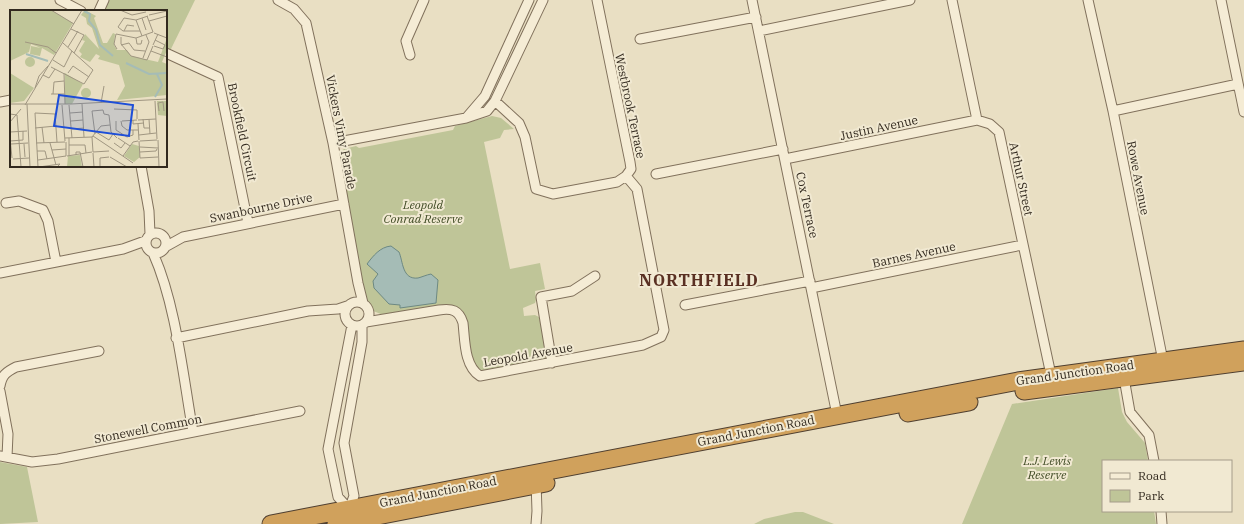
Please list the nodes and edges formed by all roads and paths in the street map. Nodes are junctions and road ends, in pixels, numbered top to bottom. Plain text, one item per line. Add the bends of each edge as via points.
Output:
1 (60, 0) edge
2 (104, 0) edge
3 (278, 0) edge
4 (424, 0) edge
5 (529, 0) edge
6 (542, 0) edge
7 (596, 0) edge
8 (752, 0) edge
9 (910, 0) edge
10 (952, 0) edge
11 (1088, 0) edge
12 (1221, 0) edge
13 (79, 10) edge
14 (99, 10) edge
15 (756, 17) junction
16 (759, 31) junction
17 (640, 39) dead end
18 (167, 53) edge
19 (410, 55) dead end
20 (1238, 84) junction
21 (10, 100) edge
22 (495, 101) junction
23 (0, 102) edge
24 (1113, 111) junction
25 (1244, 112) edge
26 (466, 118) junction
27 (977, 120) junction
28 (332, 143) junction
29 (783, 149) junction
30 (785, 159) junction
31 (141, 167) edge
32 (656, 174) dead end
33 (626, 176) junction
34 (6, 203) dead end
35 (344, 204) junction
36 (248, 223) junction
37 (155, 243) junction
38 (1022, 245) junction
39 (56, 262) junction
40 (0, 273) edge
41 (595, 276) dead end
42 (358, 283) junction
43 (811, 285) junction
44 (350, 304) junction
45 (685, 305) dead end
46 (366, 306) junction
47 (325, 310) junction
48 (390, 317) junction
49 (349, 322) junction
50 (364, 323) junction
51 (176, 338) junction
52 (99, 351) dead end
53 (1240, 357) edge
54 (1163, 361) junction
55 (552, 363) junction
56 (3, 371) edge
57 (1124, 372) junction
58 (1050, 375) junction
59 (0, 386) edge
60 (0, 391) edge
61 (300, 411) dead end
62 (838, 421) junction
63 (193, 432) junction
64 (4, 457) edge
65 (1154, 460) edge
66 (535, 479) junction
67 (1161, 512) edge
68 (345, 518) edge
69 (271, 524) edge
70 (536, 524) edge
71 (1162, 524) edge

1 - 13 street
2 - 14 street
3 - 28 street, Vickers Vimy Parade via 294,8 306,23
4 - 19 street via 406,41
5 - 26 street via 485,96
6 - 22 street
7 - 33 street, Westbrook Terrace via 630,162 631,169
8 - 15 street, Cox Terrace
9 - 16 street
10 - 27 street
11 - 24 street, Rowe Avenue
12 - 20 street
15 - 16 street, Cox Terrace
15 - 17 street
16 - 29 street, Cox Terrace
18 - 36 street, Brookfield Circuit via 218,77
20 - 24 street
20 - 25 street
21 - 23 street
22 - 26 street via 487,111
22 - 33 street via 518,124 525,137 536,189 553,194 617,182
24 - 54 street, Rowe Avenue
26 - 28 street
27 - 30 street, Justin Avenue
27 - 38 street, Arthur Street via 990,124 999,132
28 - 35 street, Vickers Vimy Parade
29 - 30 street, Cox Terrace
29 - 32 street
30 - 43 street, Cox Terrace
31 - 37 street
33 - 55 street, Leopold Avenue via 637,189 664,330 661,337 642,345
34 - 39 street via 19,201 43,210 48,220
35 - 36 street, Swanbourne Drive
35 - 42 street, Vickers Vimy Parade
36 - 37 street, Swanbourne Drive
37 - 39 street, Swanbourne Drive
37 - 51 street
38 - 43 street, Barnes Avenue
38 - 58 street, Arthur Street
39 - 40 street, Swanbourne Drive
41 - 55 street via 572,291 541,296
42 - 44 street, Vickers Vimy Parade
42 - 46 street, Vickers Vimy Parade
43 - 45 street, Barnes Avenue
43 - 62 street, Cox Terrace
44 - 46 street
44 - 47 street
44 - 49 street via 345,313
46 - 48 street, Leopold Avenue
46 - 50 street via 369,316
47 - 49 street
47 - 51 street via 308,311
48 - 50 street, Leopold Avenue
48 - 55 street, Leopold Avenue via 444,309 456,311 463,323 470,366 473,372 480,376
49 - 50 street
49 - 68 street via 328,449
50 - 68 street via 344,443 354,496
51 - 63 street
52 - 56 street
53 - 54 highway, Grand Junction Road
53 - 57 highway, Grand Junction Road
54 - 57 highway, Grand Junction Road
56 - 59 street
57 - 58 highway, Grand Junction Road
57 - 62 highway, Grand Junction Road
57 - 65 street via 1130,412 1149,435
58 - 62 highway, Grand Junction Road
60 - 64 street via 8,434
61 - 63 street, Stonewell Common
62 - 66 highway, Grand Junction Road
63 - 64 street, Stonewell Common via 58,459 32,462
66 - 68 highway, Grand Junction Road
66 - 70 street
67 - 71 street
68 - 69 highway, Grand Junction Road

